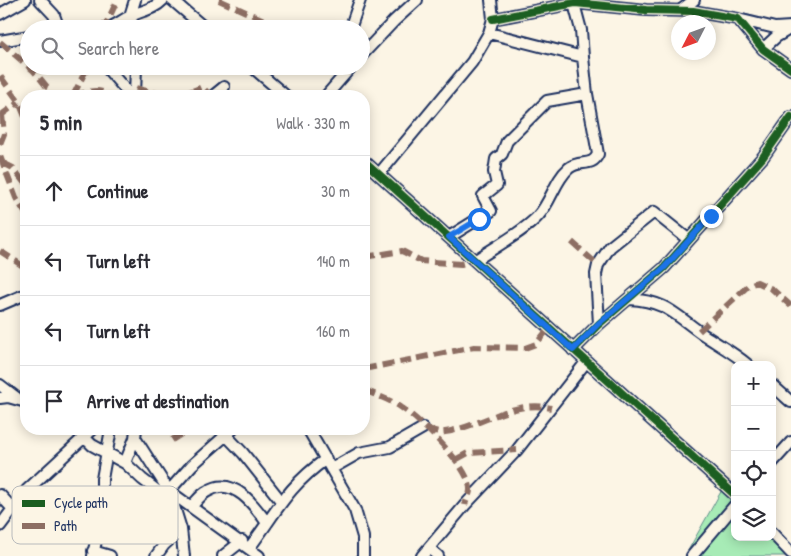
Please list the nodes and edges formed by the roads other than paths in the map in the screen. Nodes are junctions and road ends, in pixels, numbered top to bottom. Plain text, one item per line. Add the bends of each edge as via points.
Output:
1 (25, 0) edge
2 (40, 0) edge
3 (135, 0) edge
4 (163, 0) edge
5 (172, 0) edge
6 (360, 0) edge
7 (417, 0) edge
8 (491, 0) edge
9 (694, 0) edge
10 (574, 2) edge
11 (613, 3) edge
12 (680, 10) junction
13 (0, 14) edge
14 (130, 16) junction
15 (493, 19) junction
16 (738, 19) junction
17 (56, 20) edge
18 (125, 20) edge
19 (131, 20) edge
20 (195, 20) edge
21 (353, 20) edge
22 (791, 27) edge
23 (489, 33) junction
24 (20, 38) edge
25 (0, 41) edge
26 (370, 46) edge
27 (763, 49) junction
28 (583, 57) junction
29 (791, 69) edge
30 (113, 75) edge
31 (136, 75) edge
32 (261, 75) edge
33 (344, 75) edge
34 (224, 87) dead end
35 (126, 90) edge
36 (135, 90) edge
37 (220, 90) edge
38 (279, 90) edge
39 (331, 90) edge
40 (587, 94) junction
41 (791, 118) edge
42 (370, 166) edge
43 (379, 174) junction
44 (449, 237) junction
45 (689, 240) junction
46 (476, 260) junction
47 (20, 297) edge
48 (629, 299) junction
49 (0, 305) edge
50 (598, 324) junction
51 (573, 350) junction
52 (743, 361) edge
53 (586, 362) junction
54 (0, 385) edge
55 (776, 389) edge
56 (0, 398) edge
57 (20, 399) edge
58 (20, 401) edge
59 (791, 402) edge
60 (423, 428) dead end
61 (81, 435) edge
62 (87, 435) edge
63 (110, 435) edge
64 (134, 435) edge
65 (136, 435) edge
66 (221, 435) edge
67 (230, 435) edge
68 (311, 435) edge
69 (84, 438) junction
70 (791, 442) edge
71 (106, 452) junction
72 (776, 459) edge
73 (326, 460) junction
74 (124, 462) junction
75 (331, 469) junction
76 (31, 486) edge
77 (102, 486) edge
78 (154, 486) edge
79 (164, 486) edge
80 (178, 489) edge
81 (731, 491) edge
82 (0, 496) edge
83 (178, 500) edge
84 (281, 501) junction
85 (191, 507) junction
86 (12, 508) edge
87 (731, 510) edge
88 (12, 512) edge
89 (178, 518) edge
90 (267, 523) junction
91 (0, 526) edge
92 (181, 530) junction
93 (178, 533) edge
94 (776, 537) edge
95 (165, 544) edge
96 (246, 544) junction
97 (426, 552) edge
98 (93, 553) edge
99 (791, 553) edge
100 (110, 556) edge
101 (156, 556) edge
102 (184, 556) edge
103 (223, 556) edge
104 (260, 556) edge
105 (363, 556) edge
106 (438, 556) edge
107 (692, 556) edge

1 - 13 street
2 - 17 street
3 - 14 street
4 - 14 street via 151,10
5 - 20 street
6 - 21 street
7 - 26 street
8 - 15 street
9 - 12 street
10 - 11 street
10 - 15 street
10 - 28 street
11 - 12 street via 646,10
12 - 16 street
14 - 18 street
14 - 19 street
15 - 23 street
16 - 22 street via 775,28
16 - 27 street
22 - 27 street
23 - 28 street
23 - 43 street via 472,62
24 - 25 street
27 - 29 street
28 - 40 street
30 - 35 street
31 - 36 street
32 - 38 street
33 - 39 street
34 - 37 street
40 - 44 street via 550,99 534,112 496,158 496,184 483,196 492,209 490,213
40 - 46 street via 596,135 596,159 589,164 577,163 568,169 537,217
41 - 45 street via 763,157
42 - 43 street
43 - 44 street
44 - 46 street
45 - 48 street
45 - 50 street via 654,212 610,247 596,274
46 - 51 street
47 - 49 street
48 - 50 street
48 - 52 street via 670,309
50 - 51 street
51 - 53 street
53 - 81 street
53 - 97 street via 517,450 465,504
54 - 57 street
55 - 59 street
56 - 58 street
60 - 75 street via 390,447 359,453
61 - 69 street
62 - 69 street
63 - 71 street
64 - 74 street
65 - 79 street
66 - 80 street via 192,465
67 - 84 street
68 - 73 street
69 - 71 street
69 - 76 street
70 - 72 street
71 - 74 street
71 - 77 street
73 - 75 street
73 - 84 street via 298,480
74 - 78 street
75 - 105 street via 355,510 363,537
82 - 86 street
83 - 85 street
84 - 90 street
85 - 90 street via 210,490 227,487 246,498
85 - 96 street
87 - 107 street
88 - 91 street
89 - 92 street
90 - 96 street
92 - 93 street
92 - 102 street
94 - 99 street
95 - 101 street
96 - 103 street
96 - 104 street
97 - 106 street
98 - 100 street

